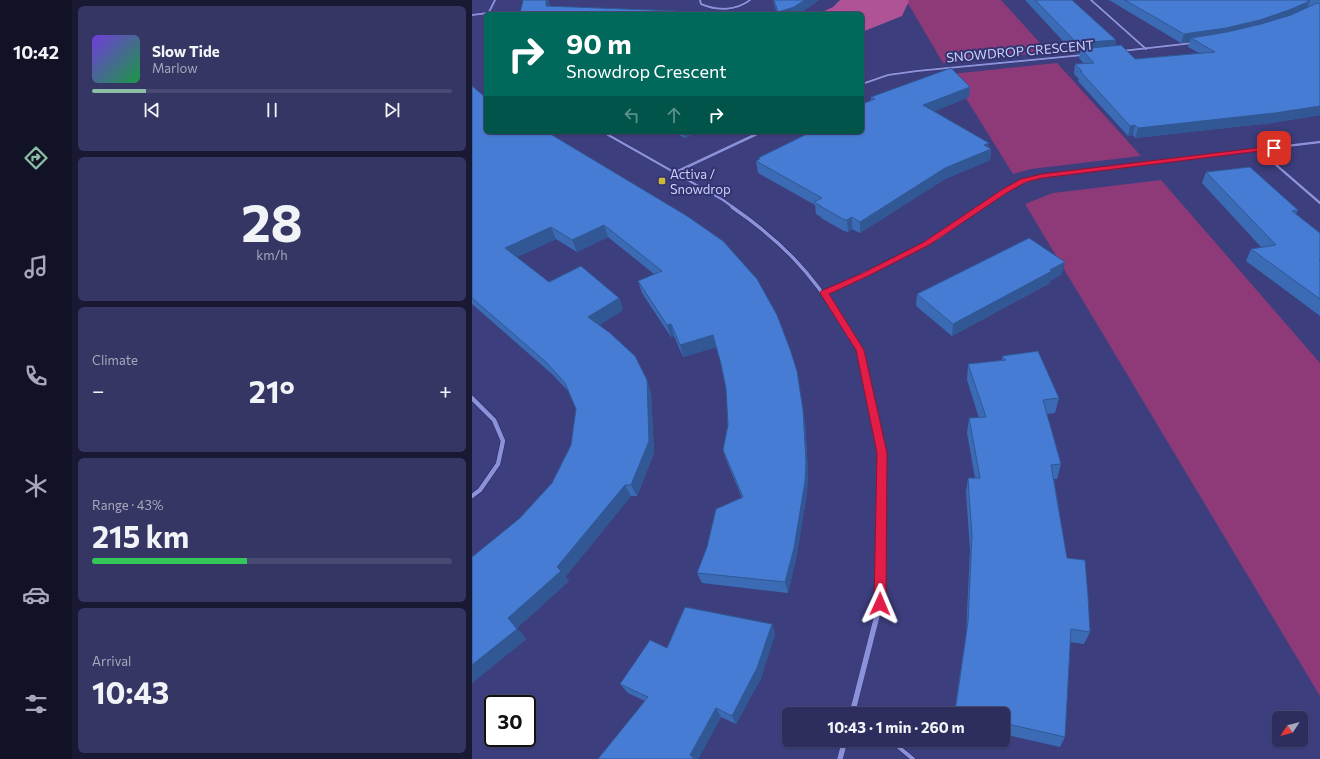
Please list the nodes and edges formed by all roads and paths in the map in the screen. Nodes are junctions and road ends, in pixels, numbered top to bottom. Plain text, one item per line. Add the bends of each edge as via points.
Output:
1 (495, 0) edge
2 (700, 0) edge
3 (750, 0) edge
4 (1091, 0) edge
5 (489, 12) edge
6 (484, 14) edge
7 (472, 15) edge
8 (1200, 42) edge
9 (1146, 49) junction
10 (1116, 52) edge
11 (1086, 55) edge
12 (864, 83) edge
13 (608, 134) edge
14 (757, 134) edge
15 (1320, 142) edge
16 (1258, 150) junction
17 (676, 172) junction
18 (1320, 203) edge
19 (824, 293) junction
20 (472, 398) edge
21 (472, 496) edge
22 (854, 707) edge
23 (843, 747) edge
24 (900, 747) edge
25 (840, 759) edge
26 (913, 759) edge

1 - 5 street
2 - 3 street via 706,6 718,8 741,5
4 - 9 street
6 - 7 street
8 - 9 street, SNOWDROP CRESCENT
9 - 10 street, SNOWDROP CRESCENT
11 - 12 street, SNOWDROP CRESCENT via 917,71
13 - 17 street
14 - 17 street
15 - 16 street
16 - 18 street
16 - 19 street via 1049,175 1023,181 930,242
17 - 19 street via 757,224 791,254
19 - 22 street via 860,350 882,453 880,604
20 - 21 street via 494,420 503,441 498,464 480,490
23 - 25 street
24 - 26 lane

